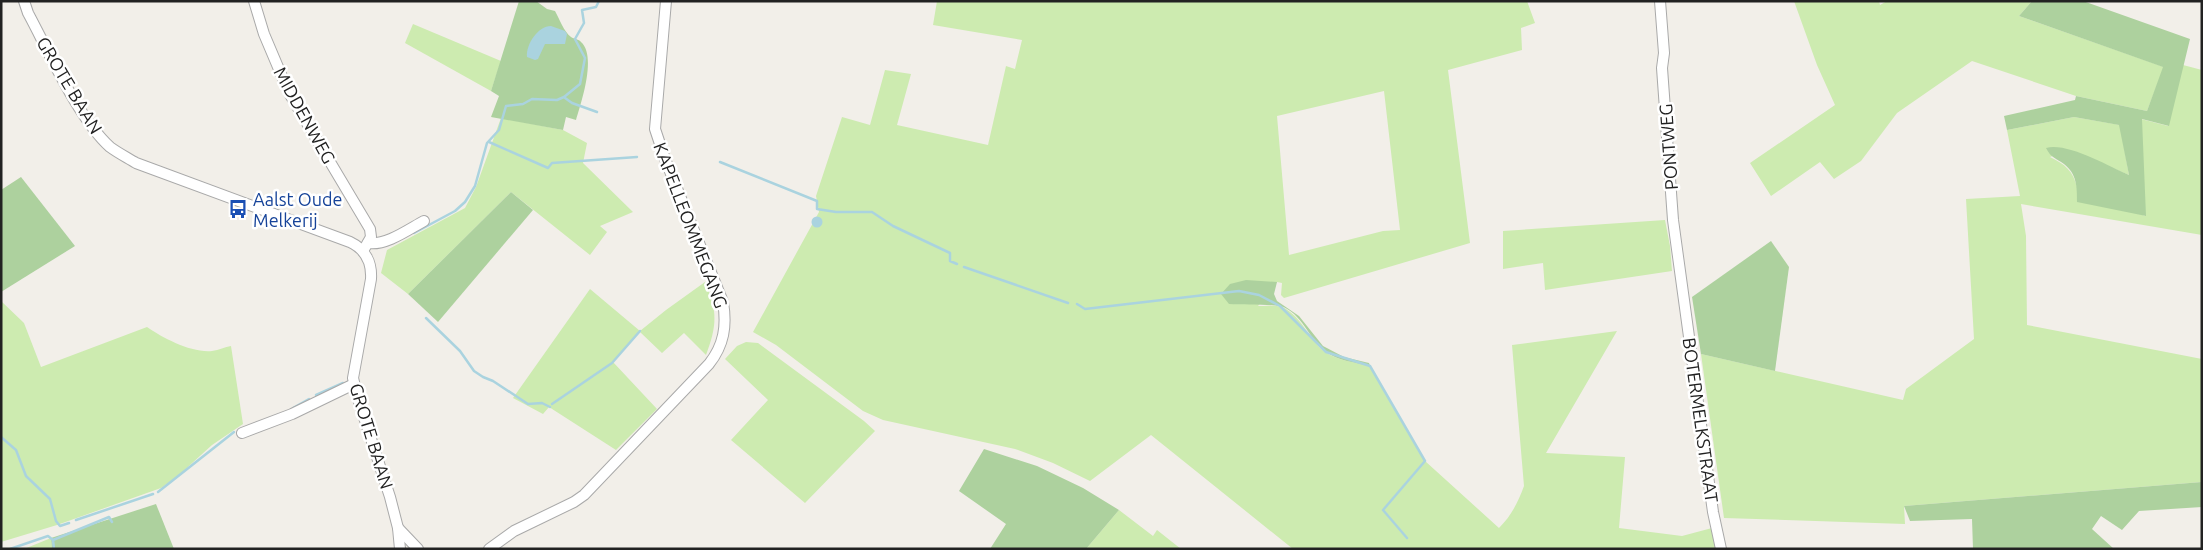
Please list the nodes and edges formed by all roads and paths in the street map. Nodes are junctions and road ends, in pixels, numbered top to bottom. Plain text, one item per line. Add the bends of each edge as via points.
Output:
1 (24, 1) edge
2 (254, 1) edge
3 (666, 1) edge
4 (1660, 1) edge
5 (424, 221) dead end
6 (366, 247) junction
7 (1683, 292) joint
8 (354, 384) junction
9 (242, 433) dead end
10 (398, 528) junction
11 (400, 549) edge
12 (418, 549) edge
13 (488, 549) edge
14 (1721, 549) edge

1 - 6 street, GROTE BAAN via 66,84 92,126 111,148 136,163
2 - 6 street, MIDDENWEG via 289,93 370,229
3 - 13 street, KAPELLEOMMEGANG via 655,129 722,302 724,337 709,364 584,495 514,531
4 - 7 street, PONTWEG via 1666,137
5 - 6 street
6 - 8 street, GROTE BAAN via 372,279
7 - 14 street, BOTERMELKSTRAAT via 1713,512
8 - 9 street via 292,414
8 - 10 street, GROTE BAAN
10 - 11 street, GROTE BAAN
10 - 12 street, GROTE BAAN

